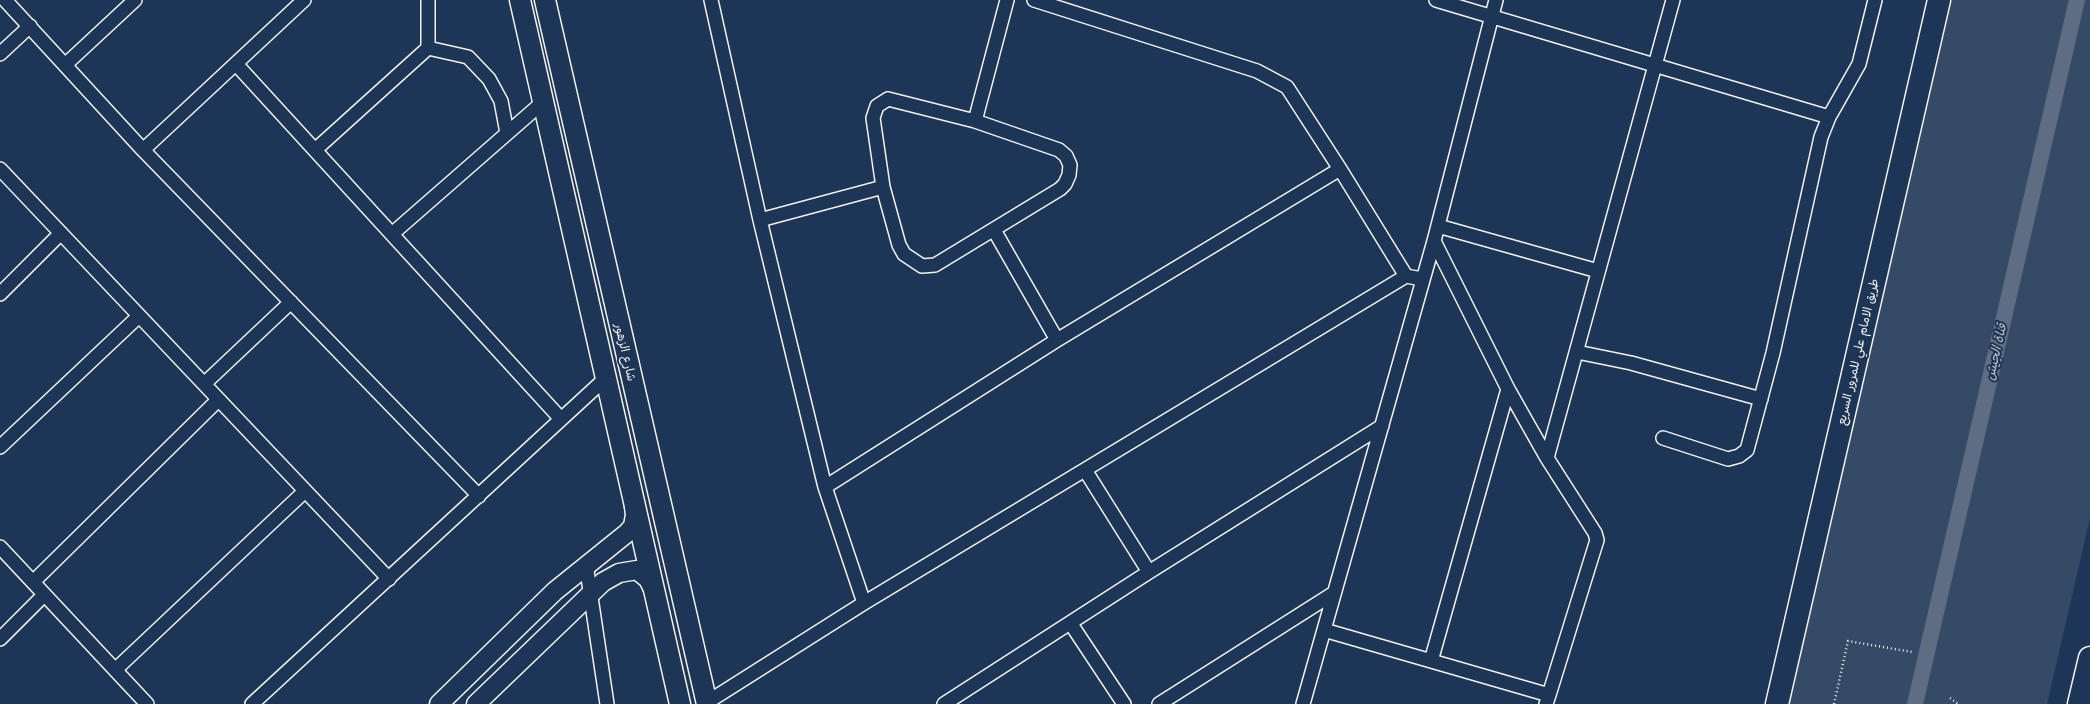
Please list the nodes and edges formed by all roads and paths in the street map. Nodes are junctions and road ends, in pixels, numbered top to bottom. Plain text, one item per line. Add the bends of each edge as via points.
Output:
1 (5, 0) edge
2 (134, 0) edge
3 (304, 0) edge
4 (428, 0) edge
5 (520, 0) edge
6 (545, 0) edge
7 (710, 0) edge
8 (1007, 0) edge
9 (1034, 0) edge
10 (1436, 0) edge
11 (1496, 0) edge
12 (1673, 0) edge
13 (1875, 0) edge
14 (1939, 0) edge
15 (1491, 17) junction
16 (30, 26) junction
17 (428, 48) junction
18 (0, 54) edge
19 (236, 64) junction
20 (65, 65) junction
21 (1654, 65) junction
22 (543, 102) junction
23 (1829, 117) junction
24 (975, 121) junction
25 (507, 132) junction
26 (143, 150) junction
27 (315, 150) junction
28 (0, 169) edge
29 (1340, 169) junction
30 (883, 187) junction
31 (760, 220) junction
32 (1438, 226) junction
33 (994, 230) junction
34 (61, 234) junction
35 (392, 234) junction
36 (1434, 241) junction
37 (1598, 271) junction
38 (1406, 276) junction
39 (1422, 279) junction
40 (0, 294) edge
41 (291, 302) junction
42 (139, 316) junction
43 (1056, 340) junction
44 (1577, 352) junction
45 (607, 377) junction
46 (204, 384) junction
47 (1508, 389) junction
48 (1761, 399) junction
49 (218, 400) junction
50 (561, 419) junction
51 (1382, 426) junction
52 (1663, 438) dead end
53 (0, 447) edge
54 (1547, 458) junction
55 (1085, 470) junction
56 (825, 487) junction
57 (305, 491) junction
58 (480, 496) junction
59 (633, 499) junction
60 (0, 547) edge
61 (586, 564) junction
62 (1149, 572) junction
63 (388, 579) junction
64 (33, 582) junction
65 (1334, 593) junction
66 (44, 595) junction
67 (591, 595) junction
68 (656, 596) junction
69 (864, 603) junction
70 (1071, 624) junction
71 (1324, 630) junction
72 (0, 639) edge
73 (1912, 652) dead end
74 (2090, 658) edge
75 (1432, 661) junction
76 (115, 670) junction
77 (1950, 698) dead end
78 (1547, 699) edge
79 (707, 703) edge
80 (147, 704) edge
81 (252, 704) edge
82 (439, 704) edge
83 (476, 704) edge
84 (607, 704) edge
85 (680, 704) edge
86 (944, 704) edge
87 (1124, 704) edge
88 (1159, 704) edge
89 (1303, 704) edge
90 (1777, 704) edge
91 (1834, 704) edge
92 (1958, 704) edge
93 (2080, 704) edge

1 - 16 street
2 - 20 street
3 - 19 street
4 - 17 street
5 - 22 main road, شارع الزهور
6 - 79 main road, شارع الزهور
7 - 31 street
8 - 24 street
9 - 29 street via 1257,71 1287,87
10 - 15 street
11 - 15 street
12 - 21 street
13 - 23 street via 1859,64
14 - 90 highway, طريق الامام علي للمرور السريع
15 - 21 street
15 - 32 street
16 - 18 street
16 - 20 street
17 - 25 street via 468,57 489,79 501,101
17 - 27 street
19 - 26 street
19 - 27 street
20 - 26 street
21 - 23 street
21 - 37 street
22 - 25 street
22 - 45 main road, شارع الزهور
23 - 48 street via 1821,137
24 - 30 street via 898,101 888,99 881,102 873,118
24 - 33 street via 1059,150 1066,156 1070,166 1069,175 1060,189
25 - 35 street
26 - 41 street
27 - 35 street
28 - 34 street
29 - 38 street
29 - 43 street
30 - 31 street
30 - 33 street via 899,245 904,254 922,266 935,265
31 - 56 street
32 - 36 street
32 - 37 street
33 - 43 street
34 - 40 street
34 - 42 street
35 - 50 street
36 - 39 street
36 - 47 street
37 - 44 street
38 - 39 street
38 - 55 street
39 - 51 street
41 - 46 street
41 - 58 street
42 - 46 street
42 - 53 street
43 - 56 street
44 - 48 street via 1631,363
44 - 54 street
45 - 50 street
45 - 59 main road, شارع الزهور
46 - 49 street
47 - 54 street
47 - 75 street
48 - 52 street via 1747,450 1739,456 1728,458
49 - 57 street
49 - 64 street
50 - 58 street
51 - 62 street
51 - 65 street
54 - 78 street via 1595,533 1596,540
55 - 62 street
55 - 69 street
56 - 69 street
57 - 63 street
57 - 76 street
58 - 63 street
59 - 61 street via 633,526
59 - 68 main road, شارع الزهور
60 - 64 street
61 - 67 street
61 - 82 street
62 - 70 street
63 - 81 street
64 - 66 street
65 - 71 street
65 - 88 street
66 - 72 street
66 - 76 street
67 - 68 street via 603,582 619,573 637,570 648,579
67 - 83 street
67 - 84 street
68 - 85 main road, شارع الزهور
69 - 79 street
70 - 86 street
70 - 87 street
71 - 75 street
71 - 89 street
73 - 91 path via 1848,641
74 - 93 highway
75 - 78 street
76 - 80 street
77 - 92 path

